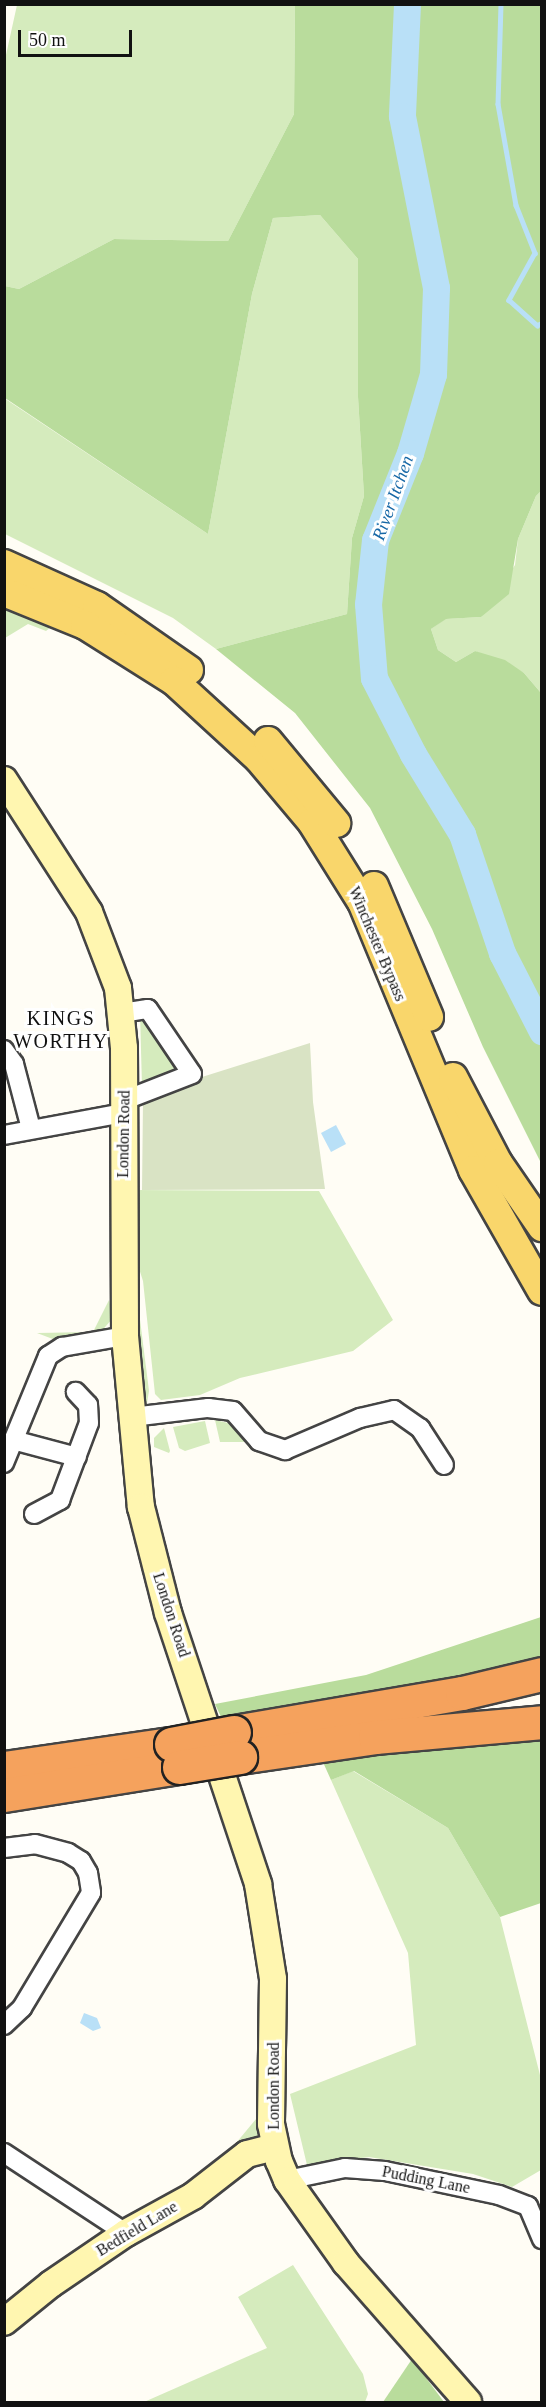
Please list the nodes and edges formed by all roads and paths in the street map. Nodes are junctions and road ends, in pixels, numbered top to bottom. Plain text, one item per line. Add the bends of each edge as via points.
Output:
1 (4, 564) edge
2 (4, 592) edge
3 (4, 780) edge
4 (122, 1013) junction
5 (4, 1050) edge
6 (124, 1107) junction
7 (31, 1129) junction
8 (4, 1135) edge
9 (542, 1227) edge
10 (542, 1291) edge
11 (125, 1336) junction
12 (76, 1392) dead end
13 (132, 1417) junction
14 (12, 1440) junction
15 (77, 1457) junction
16 (4, 1463) edge
17 (444, 1465) dead end
18 (34, 1514) dead end
19 (542, 1674) edge
20 (542, 1722) edge
21 (237, 1744) junction
22 (175, 1755) junction
23 (4, 1768) edge
24 (4, 1795) edge
25 (4, 1848) edge
26 (4, 2025) edge
27 (275, 2147) junction
28 (4, 2153) edge
29 (287, 2180) junction
30 (538, 2210) edge
31 (126, 2233) junction
32 (542, 2239) edge
33 (4, 2322) edge
34 (468, 2403) edge

1 - 9 main road, Winchester Bypass via 97,606 165,651 228,702 305,783 372,880 465,1104
2 - 10 main road, Winchester Bypass via 85,625 174,681 259,759 312,822 362,902 473,1170
3 - 4 main road, London Road via 89,912 104,947
4 - 6 main road, London Road
4 - 6 street via 148,1009 192,1074
5 - 7 street via 14,1064
6 - 7 street
6 - 11 main road, London Road
7 - 8 street
11 - 13 main road, London Road
11 - 14 street via 62,1347 48,1356
12 - 15 street via 88,1405 89,1423
13 - 17 street via 232,1411 259,1441 285,1450 360,1418 394,1410 420,1428
13 - 27 main road, London Road via 141,1507 151,1554 258,1884 273,1978 271,2124
14 - 15 street
14 - 16 street
15 - 18 street via 60,1500
19 - 21 highway
20 - 21 highway
21 - 22 highway, bridge
22 - 23 highway
22 - 24 highway
25 - 26 street via 35,1844 68,1853 81,1861 88,1873 91,1893 22,2008
27 - 29 main road, London Road
27 - 31 main road, Bedfield Lane via 247,2154 193,2196
28 - 31 street
29 - 30 street, Pudding Lane via 345,2168 385,2170 519,2199
29 - 34 main road, London Road via 346,2263
30 - 32 street, Pudding Lane
31 - 33 main road, Bedfield Lane

